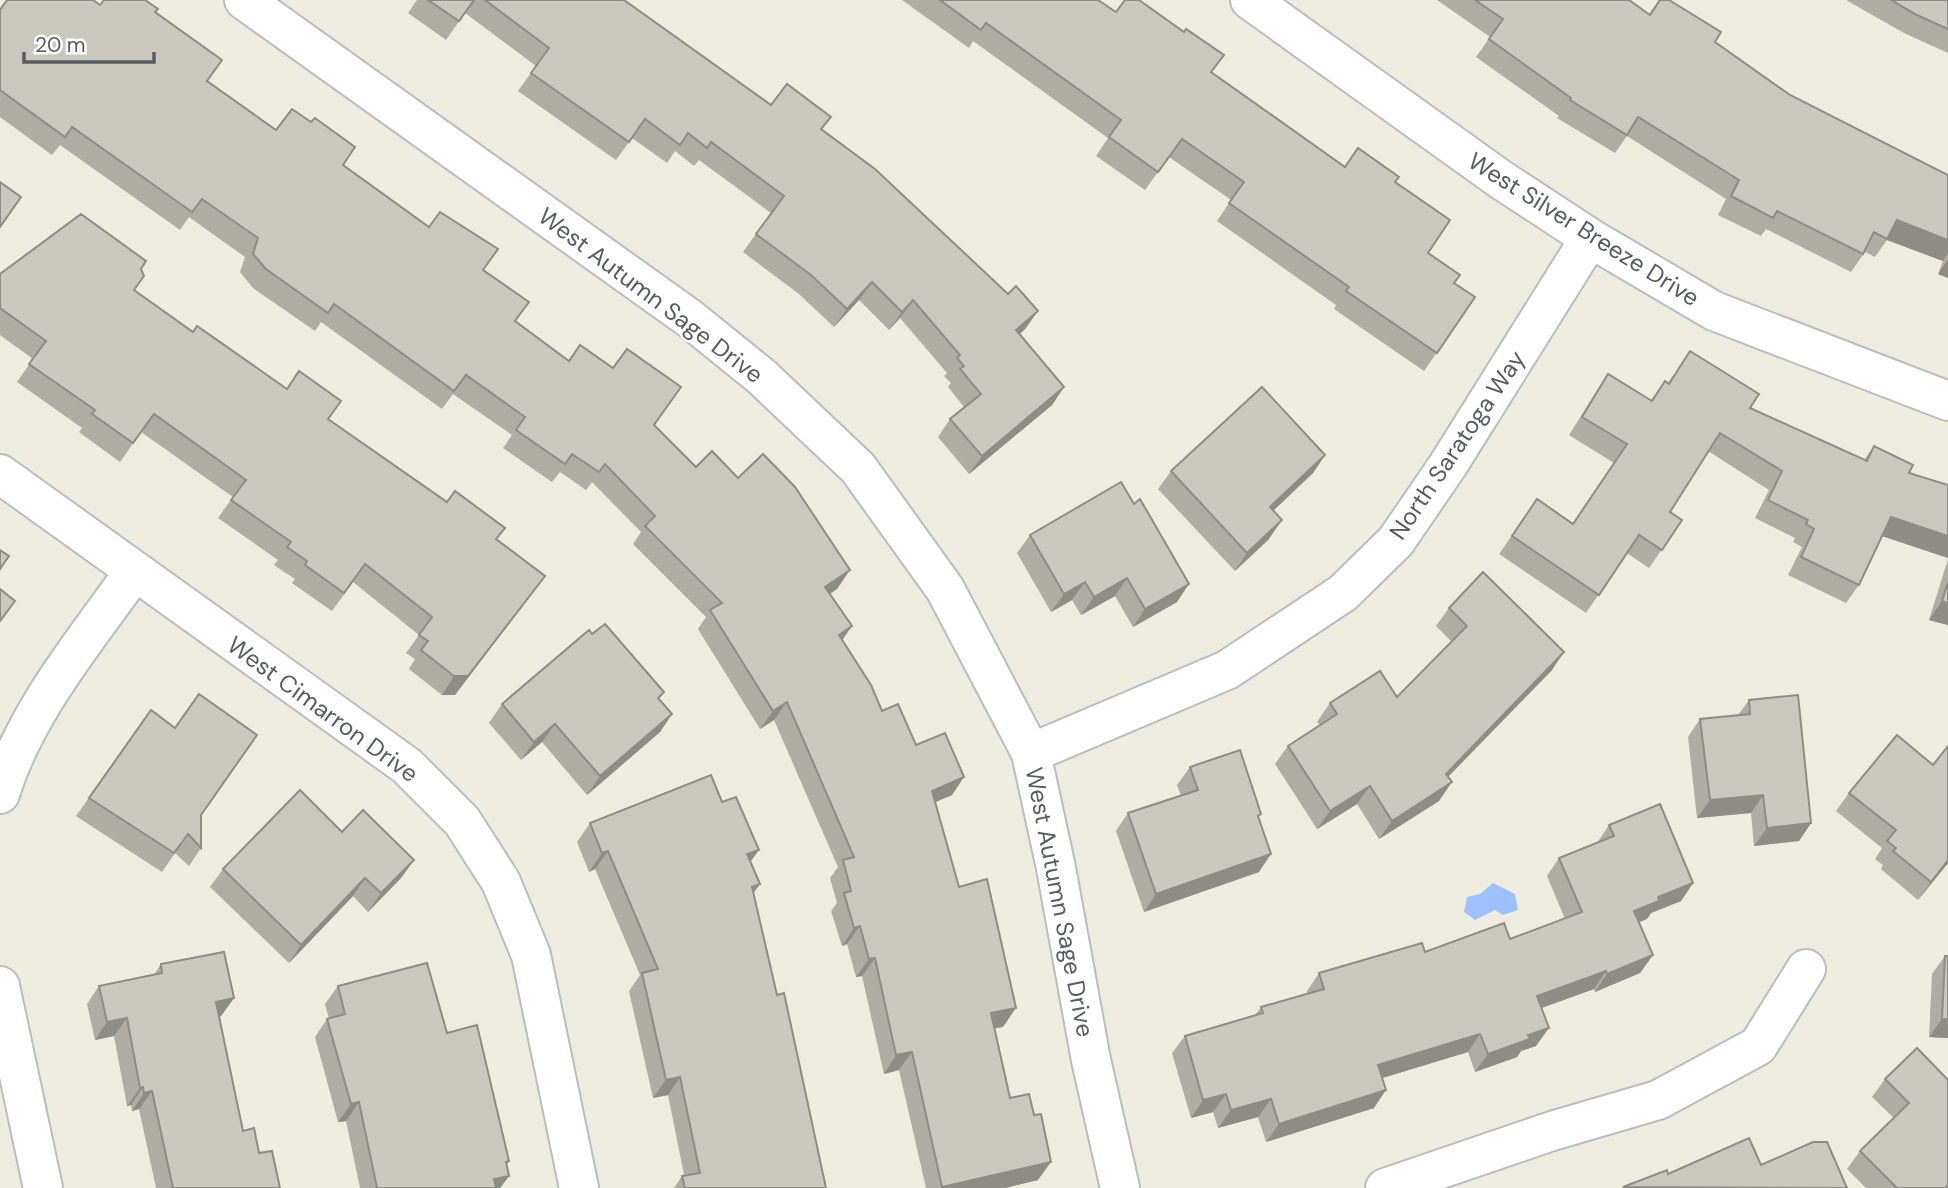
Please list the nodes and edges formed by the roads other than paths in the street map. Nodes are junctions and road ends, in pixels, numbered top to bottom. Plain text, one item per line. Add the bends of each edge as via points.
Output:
1 (244, 0) edge
2 (1250, 0) edge
3 (1590, 238) junction
4 (1948, 401) edge
5 (0, 474) edge
6 (134, 572) junction
7 (1031, 753) junction
8 (0, 794) edge
9 (1805, 969) dead end
10 (0, 986) edge
11 (43, 1188) edge
12 (579, 1188) edge
13 (1121, 1188) edge
14 (1385, 1188) edge

1 - 7 street, West Autumn Sage Drive via 689,318 762,377 858,468 945,589
2 - 3 street, West Silver Breeze Drive
3 - 4 street, West Silver Breeze Drive via 1714,311
3 - 7 street, North Saratoga Way via 1396,541 1343,593 1227,670
5 - 6 street, West Cimarron Drive
6 - 8 street via 49,692 6,773
6 - 12 street, West Cimarron Drive via 407,766 462,821 501,882 531,955
7 - 13 street, West Autumn Sage Drive
9 - 14 street via 1758,1045 1658,1100
10 - 11 street

